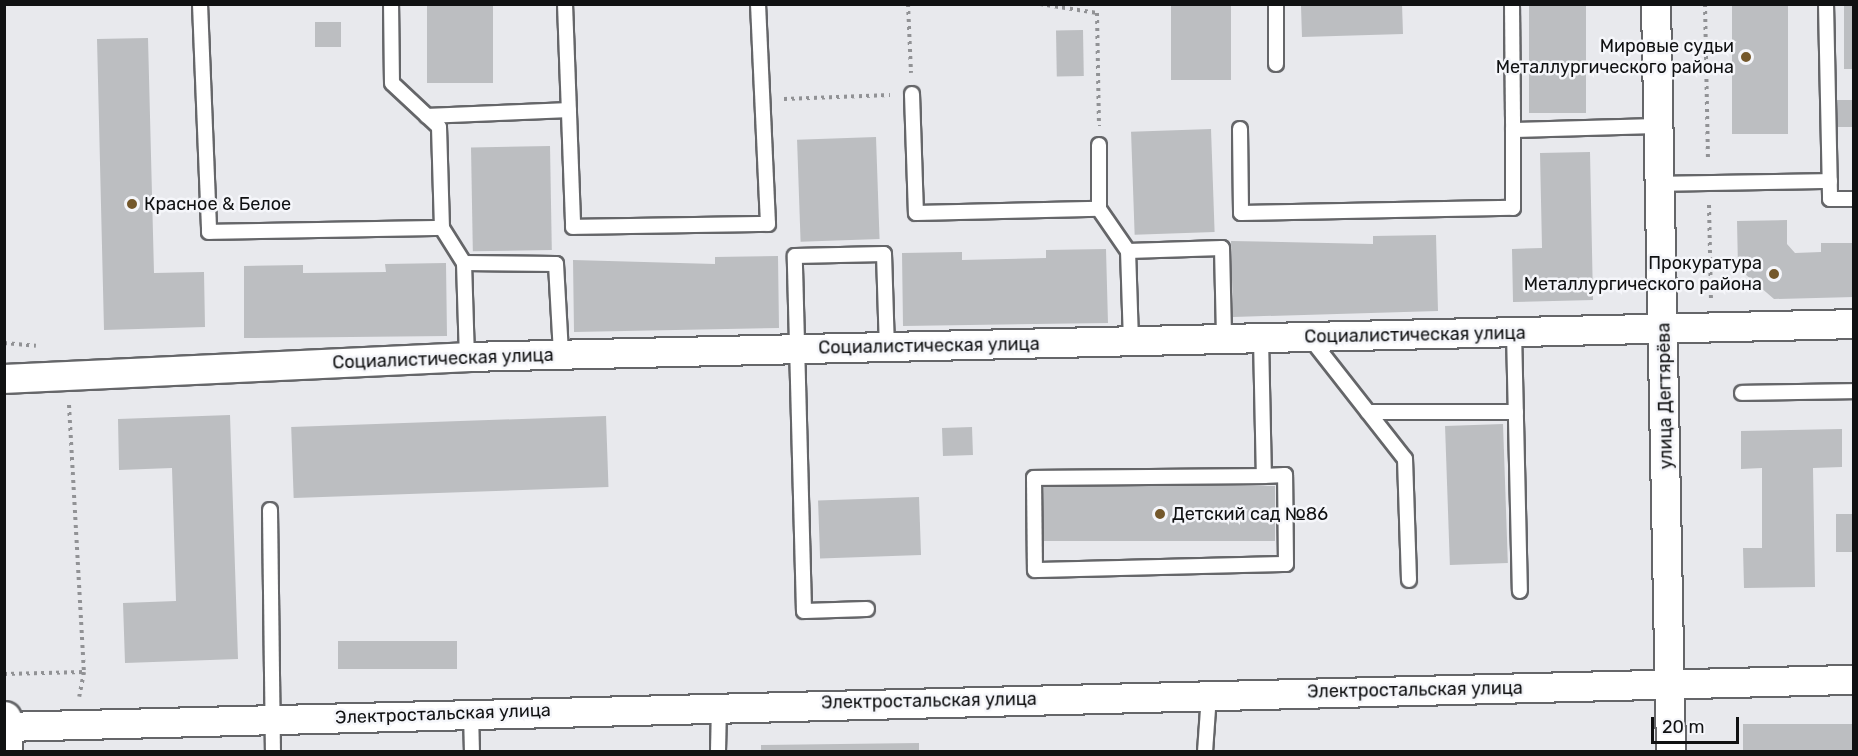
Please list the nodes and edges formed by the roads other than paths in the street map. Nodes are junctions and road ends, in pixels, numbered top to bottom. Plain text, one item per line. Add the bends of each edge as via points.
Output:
1 (200, 4) edge
2 (391, 4) edge
3 (565, 4) edge
4 (758, 4) edge
5 (1276, 4) edge
6 (1512, 4) edge
7 (1656, 4) edge
8 (1826, 4) edge
9 (1276, 64) dead end
10 (912, 94) road end
11 (569, 110) junction
12 (427, 116) junction
13 (1658, 126) junction
14 (1239, 129) dead end
15 (1513, 130) junction
16 (1099, 145) road end
17 (1830, 181) junction
18 (1658, 184) junction
19 (1854, 199) edge
20 (1099, 209) junction
21 (442, 228) junction
22 (1128, 251) junction
23 (464, 263) junction
24 (1854, 324) edge
25 (1663, 329) junction
26 (1514, 332) junction
27 (1309, 337) junction
28 (1261, 338) junction
29 (1224, 339) junction
30 (1131, 341) junction
31 (887, 347) junction
32 (797, 349) junction
33 (561, 354) junction
34 (467, 357) junction
35 (4, 379) edge
36 (1854, 391) edge
37 (1742, 393) dead end
38 (1368, 412) junction
39 (1516, 412) junction
40 (1263, 476) junction
41 (270, 510) dead end
42 (1409, 580) dead end
43 (1520, 591) dead end
44 (867, 609) dead end
45 (1854, 680) edge
46 (1670, 684) junction
47 (1209, 695) junction
48 (719, 706) junction
49 (471, 712) junction
50 (4, 718) edge
51 (273, 722) junction
52 (5, 728) edge
53 (5, 752) edge
54 (273, 752) edge
55 (472, 752) edge
56 (718, 752) edge
57 (1205, 752) edge
58 (1671, 752) edge

1 - 21 lane via 209,232
2 - 12 lane via 392,83
3 - 11 lane
4 - 11 lane via 768,224 573,227
5 - 9 lane
6 - 15 lane
7 - 13 street, улица Дегтярёва
8 - 17 lane
10 - 20 lane via 916,213
11 - 12 lane
12 - 21 lane via 439,126
13 - 15 lane
13 - 18 street, улица Дегтярёва
14 - 15 lane via 1241,213 1514,208
16 - 20 lane
17 - 18 lane
17 - 19 lane via 1830,199
18 - 25 street, улица Дегтярёва
20 - 22 lane
21 - 23 lane
22 - 29 lane via 1222,248
22 - 30 lane
23 - 33 lane via 556,264
23 - 34 lane
24 - 25 street, Социалистическая улица
25 - 26 street, Социалистическая улица
25 - 46 street, улица Дегтярёва
26 - 27 street, Социалистическая улица
26 - 39 lane
27 - 28 street, Социалистическая улица
27 - 38 lane
28 - 29 street, Социалистическая улица
28 - 40 lane
29 - 30 street, Социалистическая улица
30 - 31 street, Социалистическая улица
31 - 32 street, Социалистическая улица
31 - 32 lane via 884,254 795,256
32 - 33 street, Социалистическая улица
32 - 44 lane via 804,611
33 - 34 street, Социалистическая улица
34 - 35 street, Социалистическая улица
36 - 37 lane
38 - 39 lane
38 - 42 lane via 1405,459
39 - 43 lane
40 - 40 lane via 1285,475 1286,564 1035,570 1034,478
41 - 51 lane
45 - 46 street, Электростальская улица
46 - 47 street, Электростальская улица
46 - 58 street, улица Дегтярёва
47 - 48 street, Электростальская улица
47 - 57 lane
48 - 49 street, Электростальская улица
48 - 56 lane
49 - 51 street, Электростальская улица
49 - 55 lane
50 - 52 main road
51 - 52 street, Электростальская улица
51 - 54 lane
52 - 53 main road

